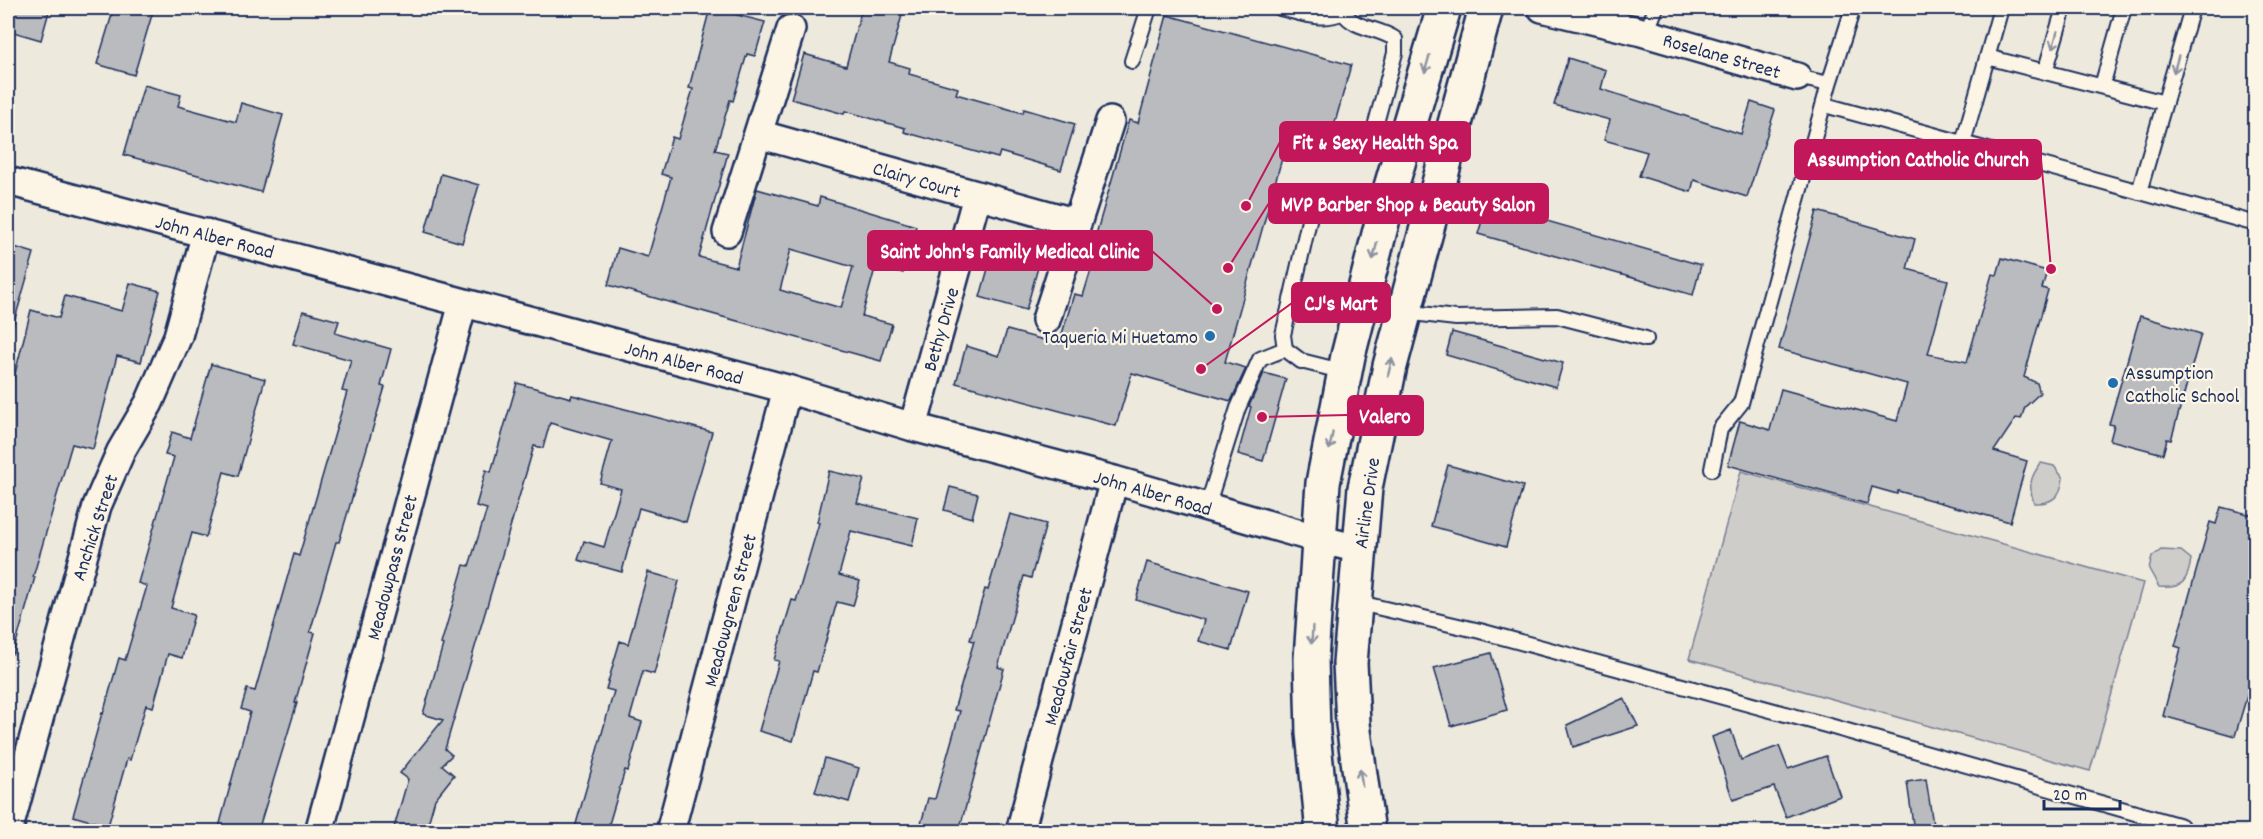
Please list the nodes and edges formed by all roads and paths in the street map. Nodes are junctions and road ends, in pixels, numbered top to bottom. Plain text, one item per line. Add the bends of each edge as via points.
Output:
1 (1149, 8) edge
2 (1280, 8) edge
3 (1444, 8) edge
4 (1486, 8) edge
5 (1656, 8) edge
6 (1852, 8) edge
7 (2001, 8) edge
8 (2064, 8) edge
9 (2124, 8) edge
10 (2192, 8) edge
11 (1553, 9) edge
12 (1344, 10) edge
13 (790, 29) dead end
14 (1646, 33) junction
15 (1987, 57) junction
16 (1132, 61) dead end
17 (2045, 72) junction
18 (1797, 77) joint
19 (1829, 84) junction
20 (2102, 87) junction
21 (2165, 103) junction
22 (1825, 105) junction
23 (1110, 121) dead end
24 (758, 134) junction
25 (1963, 143) junction
26 (1402, 150) junction
27 (8, 181) edge
28 (2139, 192) junction
29 (977, 196) junction
30 (1385, 211) junction
31 (1077, 223) junction
32 (2256, 224) edge
33 (727, 232) dead end
34 (206, 233) junction
35 (463, 303) junction
36 (1404, 312) junction
37 (1046, 321) dead end
38 (1646, 339) dead end
39 (1285, 349) junction
40 (1345, 372) junction
41 (787, 389) junction
42 (913, 427) junction
43 (1712, 469) dead end
44 (1114, 480) junction
45 (1207, 507) junction
46 (1318, 539) junction
47 (1359, 549) junction
48 (1355, 602) junction
49 (9, 831) edge
50 (319, 831) edge
51 (670, 831) edge
52 (1020, 831) edge
53 (1323, 831) edge
54 (1368, 831) edge
55 (2180, 831) edge

1 - 16 lane
2 - 12 lane via 1320,18
3 -> 26 main road
4 - 36 main road, Airline Drive
5 - 14 lane
6 - 19 lane
7 - 15 lane
8 -> 17 lane
9 - 20 lane
10 -> 21 lane
11 - 14 street, Roselane Street
12 - 26 lane via 1350,22 1395,39 1395,53 1373,134 1376,141
13 - 24 street
14 - 18 street, Roselane Street
15 - 17 lane
15 - 25 lane
17 - 20 lane
18 - 19 lane
19 - 22 lane
20 - 21 lane
21 - 28 lane
22 - 25 lane
22 - 43 lane via 1741,403 1720,429
23 - 31 street
24 - 29 street, Clairy Court
24 - 33 street
25 - 28 lane
26 - 30 main road
27 - 34 street, John Alber Road
28 - 32 lane
29 - 31 street, Clairy Court
29 - 42 street, Bethy Drive
30 - 39 lane via 1329,195 1310,216 1283,335
30 -> 40 main road
31 - 37 street
34 - 35 street, John Alber Road
34 - 49 street, Anchick Street via 178,336 97,506
35 - 41 street, John Alber Road
35 - 50 street, Meadowpass Street
36 - 38 lane via 1456,318 1557,316
47 -> 36 main road, Airline Drive via 1365,488
39 - 40 lane via 1302,361
39 - 45 lane via 1260,359 1238,408
40 -> 46 main road via 1323,483
41 - 42 street, John Alber Road
41 - 51 street, Meadowgreen Street
42 - 44 street, John Alber Road
44 - 45 street, John Alber Road
44 - 52 street, Meadowfair Street
45 - 46 street, John Alber Road
46 - 47 street, John Alber Road
46 -> 53 main road via 1311,659 1313,733
47 - 48 main road, Airline Drive
54 -> 48 main road, Airline Drive via 1353,724 1350,663
48 - 55 lane via 1480,631 1826,725 2181,826

